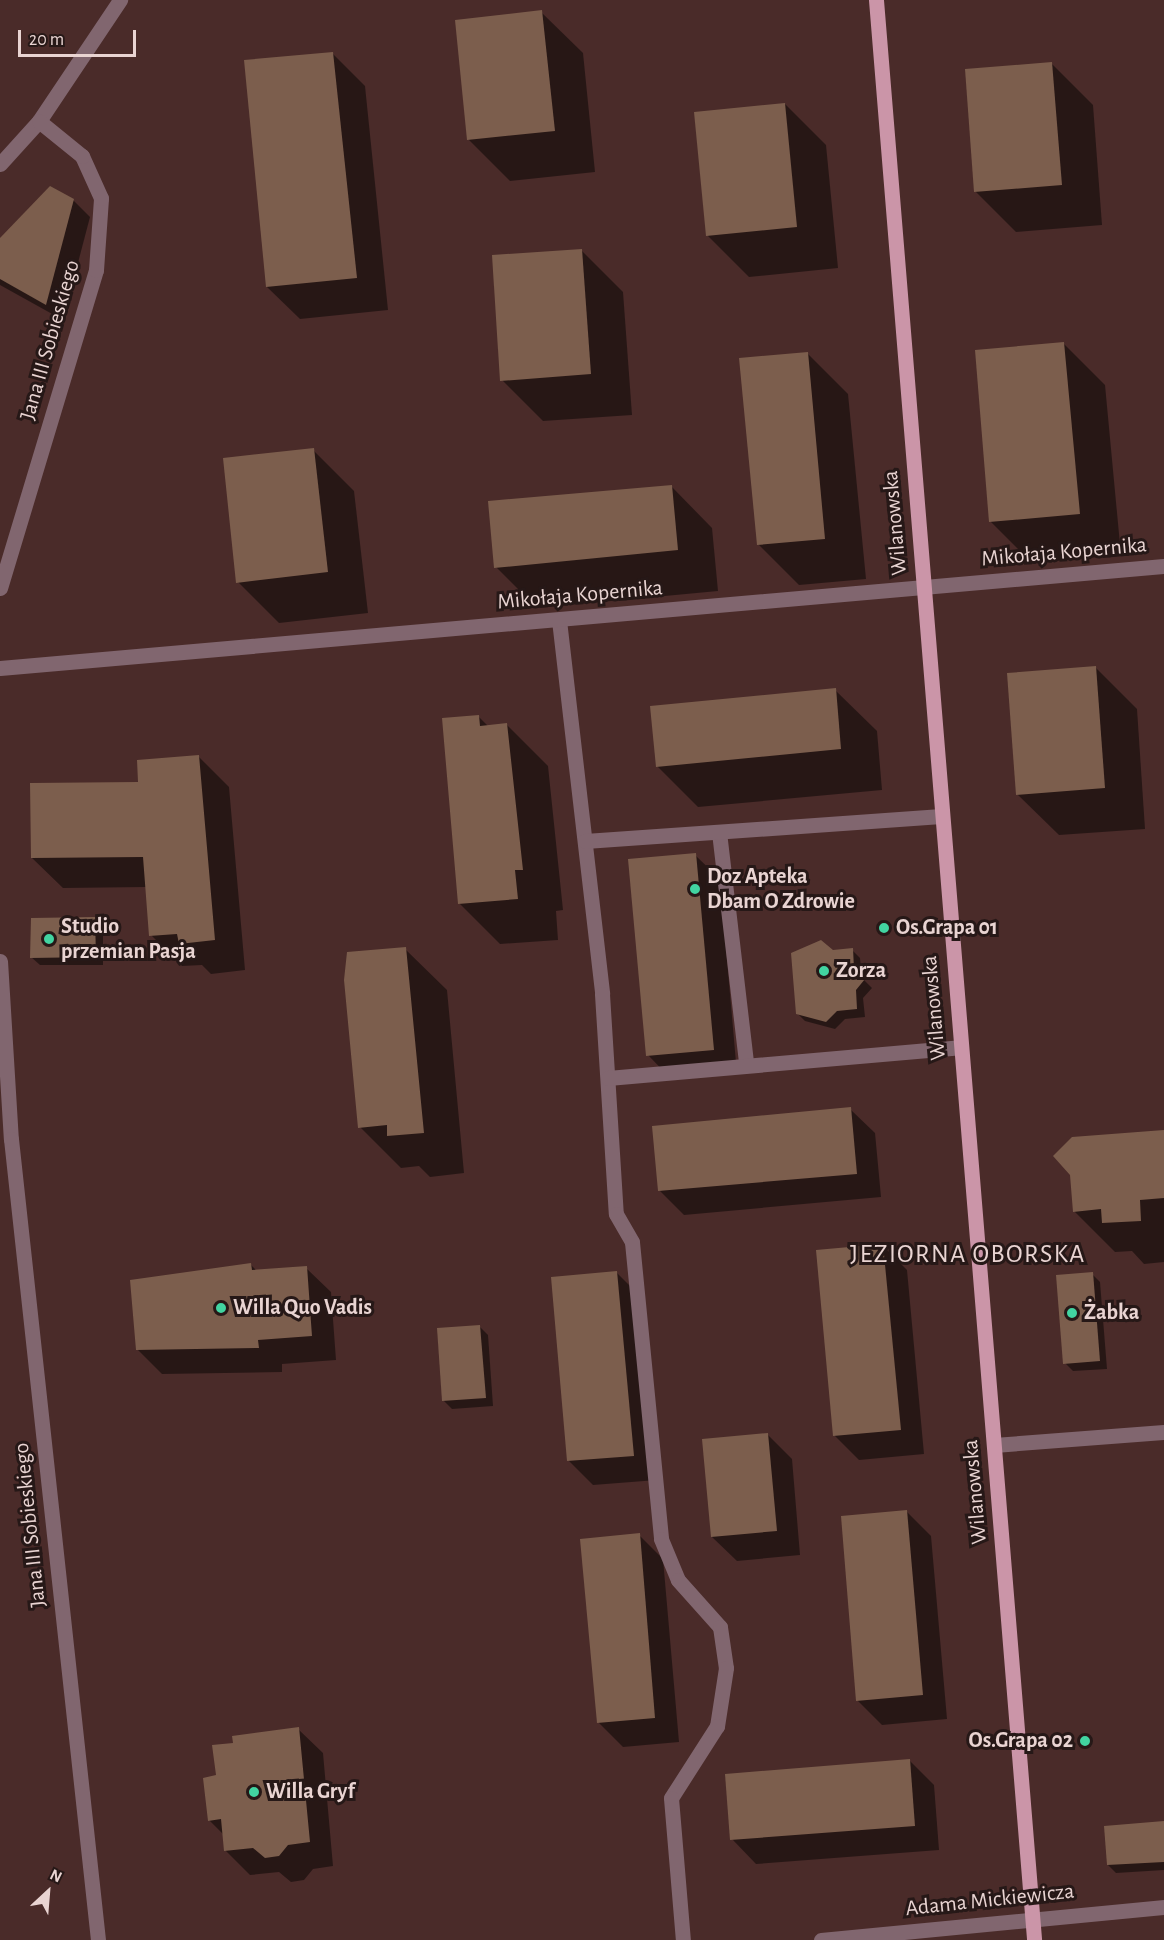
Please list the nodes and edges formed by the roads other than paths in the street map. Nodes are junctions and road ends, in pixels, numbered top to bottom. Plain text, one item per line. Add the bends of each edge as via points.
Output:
1 (120, 0) edge
2 (876, 0) edge
3 (39, 121) junction
4 (0, 164) edge
5 (1164, 566) edge
6 (922, 587) junction
7 (0, 588) edge
8 (560, 620) junction
9 (0, 668) edge
10 (941, 816) junction
11 (719, 832) junction
12 (585, 841) junction
13 (0, 961) edge
14 (960, 1047) junction
15 (746, 1063) junction
16 (608, 1078) junction
17 (1164, 1432) edge
18 (994, 1445) junction
19 (1164, 1907) edge
20 (1032, 1919) junction
21 (98, 1940) edge
22 (682, 1940) edge
23 (821, 1940) edge
24 (1034, 1940) edge

1 - 3 street
2 - 6 main road, Wilanowska
3 - 4 street
3 - 7 street, Jana III Sobieskiego via 82,156 100,198 96,270
5 - 6 street, Mikołaja Kopernika
6 - 8 street, Mikołaja Kopernika
6 - 10 main road, Wilanowska
8 - 9 street, Mikołaja Kopernika
8 - 12 street
10 - 11 street
10 - 14 main road, Wilanowska
11 - 12 street
11 - 15 street
12 - 16 street
13 - 21 street, Jana III Sobieskiego via 11,1140
14 - 15 street
14 - 18 main road, Wilanowska
15 - 16 street
16 - 22 street via 616,1214 632,1242 661,1539 678,1580 720,1627 725,1659 725,1694 717,1726 671,1798
17 - 18 street
18 - 20 main road, Wilanowska
19 - 20 street, Adama Mickiewicza
20 - 23 street, Adama Mickiewicza
20 - 24 main road, Wilanowska

